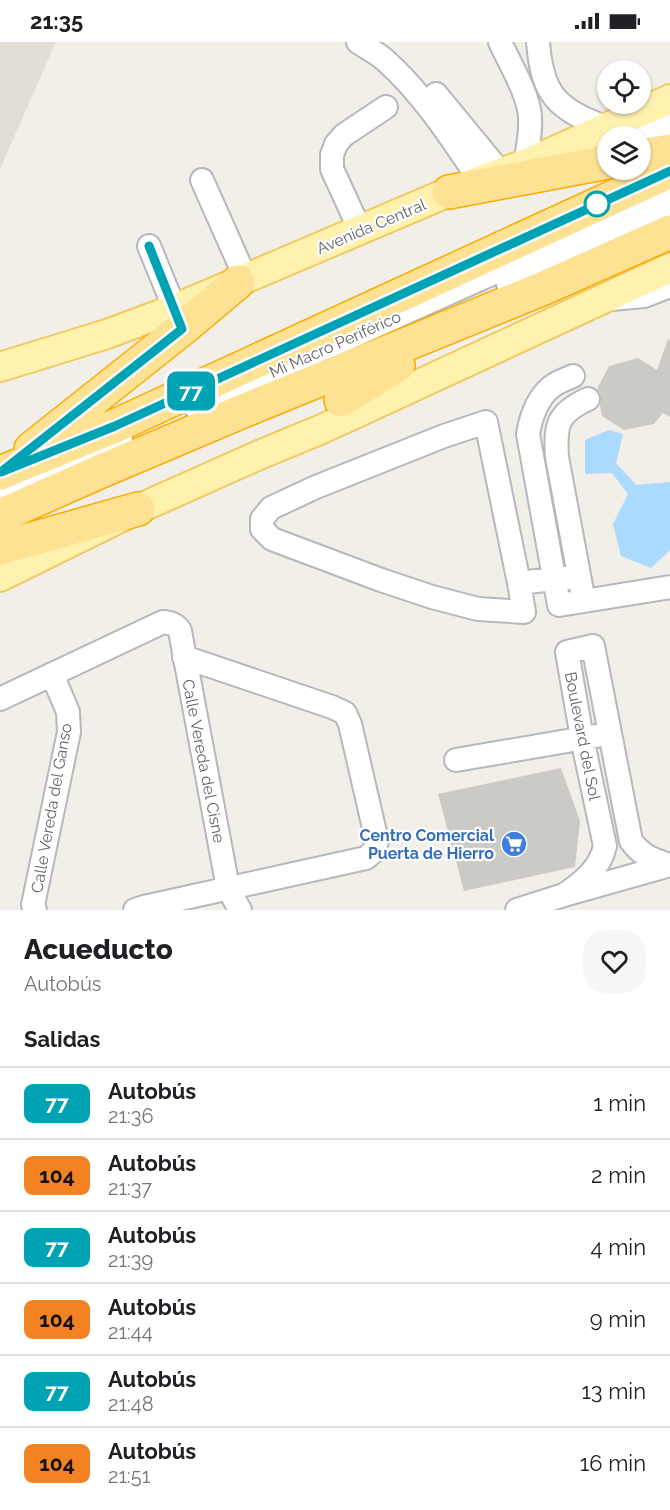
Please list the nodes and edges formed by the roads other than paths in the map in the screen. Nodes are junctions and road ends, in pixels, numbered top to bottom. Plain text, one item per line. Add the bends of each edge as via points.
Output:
1 (358, 42) edge
2 (500, 42) edge
3 (538, 42) edge
4 (545, 83) junction
5 (524, 94) junction
6 (670, 99) edge
7 (386, 107) dead end
8 (670, 124) edge
9 (623, 126) edge
10 (597, 128) edge
11 (651, 132) edge
12 (597, 138) edge
13 (670, 150) edge
14 (651, 154) edge
15 (597, 164) edge
16 (670, 171) edge
17 (502, 172) junction
18 (202, 180) dead end
19 (449, 192) junction
20 (670, 194) edge
21 (670, 214) edge
22 (360, 230) junction
23 (670, 232) edge
24 (149, 246) dead end
25 (670, 268) edge
26 (242, 281) junction
27 (670, 286) edge
28 (544, 288) junction
29 (601, 300) junction
30 (178, 319) junction
31 (0, 367) edge
32 (573, 376) dead end
33 (588, 399) dead end
34 (341, 400) junction
35 (557, 457) junction
36 (533, 461) junction
37 (495, 465) junction
38 (0, 480) edge
39 (0, 505) edge
40 (138, 509) junction
41 (0, 516) edge
42 (78, 516) dead end
43 (0, 548) edge
44 (579, 576) junction
45 (0, 577) edge
46 (554, 578) junction
47 (519, 583) junction
48 (670, 587) edge
49 (584, 601) junction
50 (184, 657) junction
51 (52, 674) junction
52 (0, 699) edge
53 (610, 734) junction
54 (582, 738) junction
55 (456, 760) dead end
56 (669, 865) edge
57 (564, 895) junction
58 (221, 896) edge
59 (35, 910) edge
60 (135, 910) edge
61 (240, 910) edge
62 (517, 910) edge

1 - 17 street via 419,76
2 - 5 street
3 - 4 street
4 - 5 street
4 - 10 street via 556,100
5 - 17 street via 530,134
6 - 9 main road, Avenida Central
7 - 22 street via 344,135 332,155 332,169
8 - 11 street
12 - 17 main road, Avenida Central
13 - 14 highway
15 - 19 highway
16 - 38 highway
17 - 19 main road, Avenida Central
18 - 26 street
19 - 22 main road, Avenida Central
20 - 38 street, Mi Macro Periférico
21 - 39 street, Mi Macro Periférico
22 - 26 main road, Avenida Central
23 - 28 highway
24 - 30 street
25 - 29 main road
26 - 30 highway
27 - 29 street via 644,296
28 - 34 highway via 437,342
28 - 41 highway
29 - 34 main road
29 - 40 main road
30 - 31 main road via 107,334
30 - 38 highway
32 - 36 street via 552,385 539,400 528,434
33 - 35 street via 572,406 561,418 556,436
34 - 42 main road
35 - 36 street
35 - 44 street
36 - 37 street
36 - 46 street
37 - 47 street
37 - 47 street via 486,422 271,508 262,519 262,529 272,539 381,580 478,609 524,612
40 - 43 highway
40 - 45 main road
44 - 46 street
44 - 49 street
46 - 47 street
46 - 49 street via 559,605
48 - 49 street
50 - 51 street, Calle Vereda del Cisne via 180,631 177,626 163,622
50 - 58 street, Calle Vereda del Cisne
50 - 58 street via 345,713 376,841 374,851 366,858
51 - 52 street
51 - 59 street, Calle Vereda del Ganso via 68,712 69,732 33,904
53 - 54 street
53 - 54 street, Boulevard del Sol via 593,646 567,652
53 - 56 street, Boulevard del Sol via 631,841 638,852
54 - 55 street
54 - 57 street, Boulevard del Sol via 605,846 590,875
56 - 57 street
57 - 62 street
58 - 60 street
58 - 61 street, Calle Vereda del Cisne

